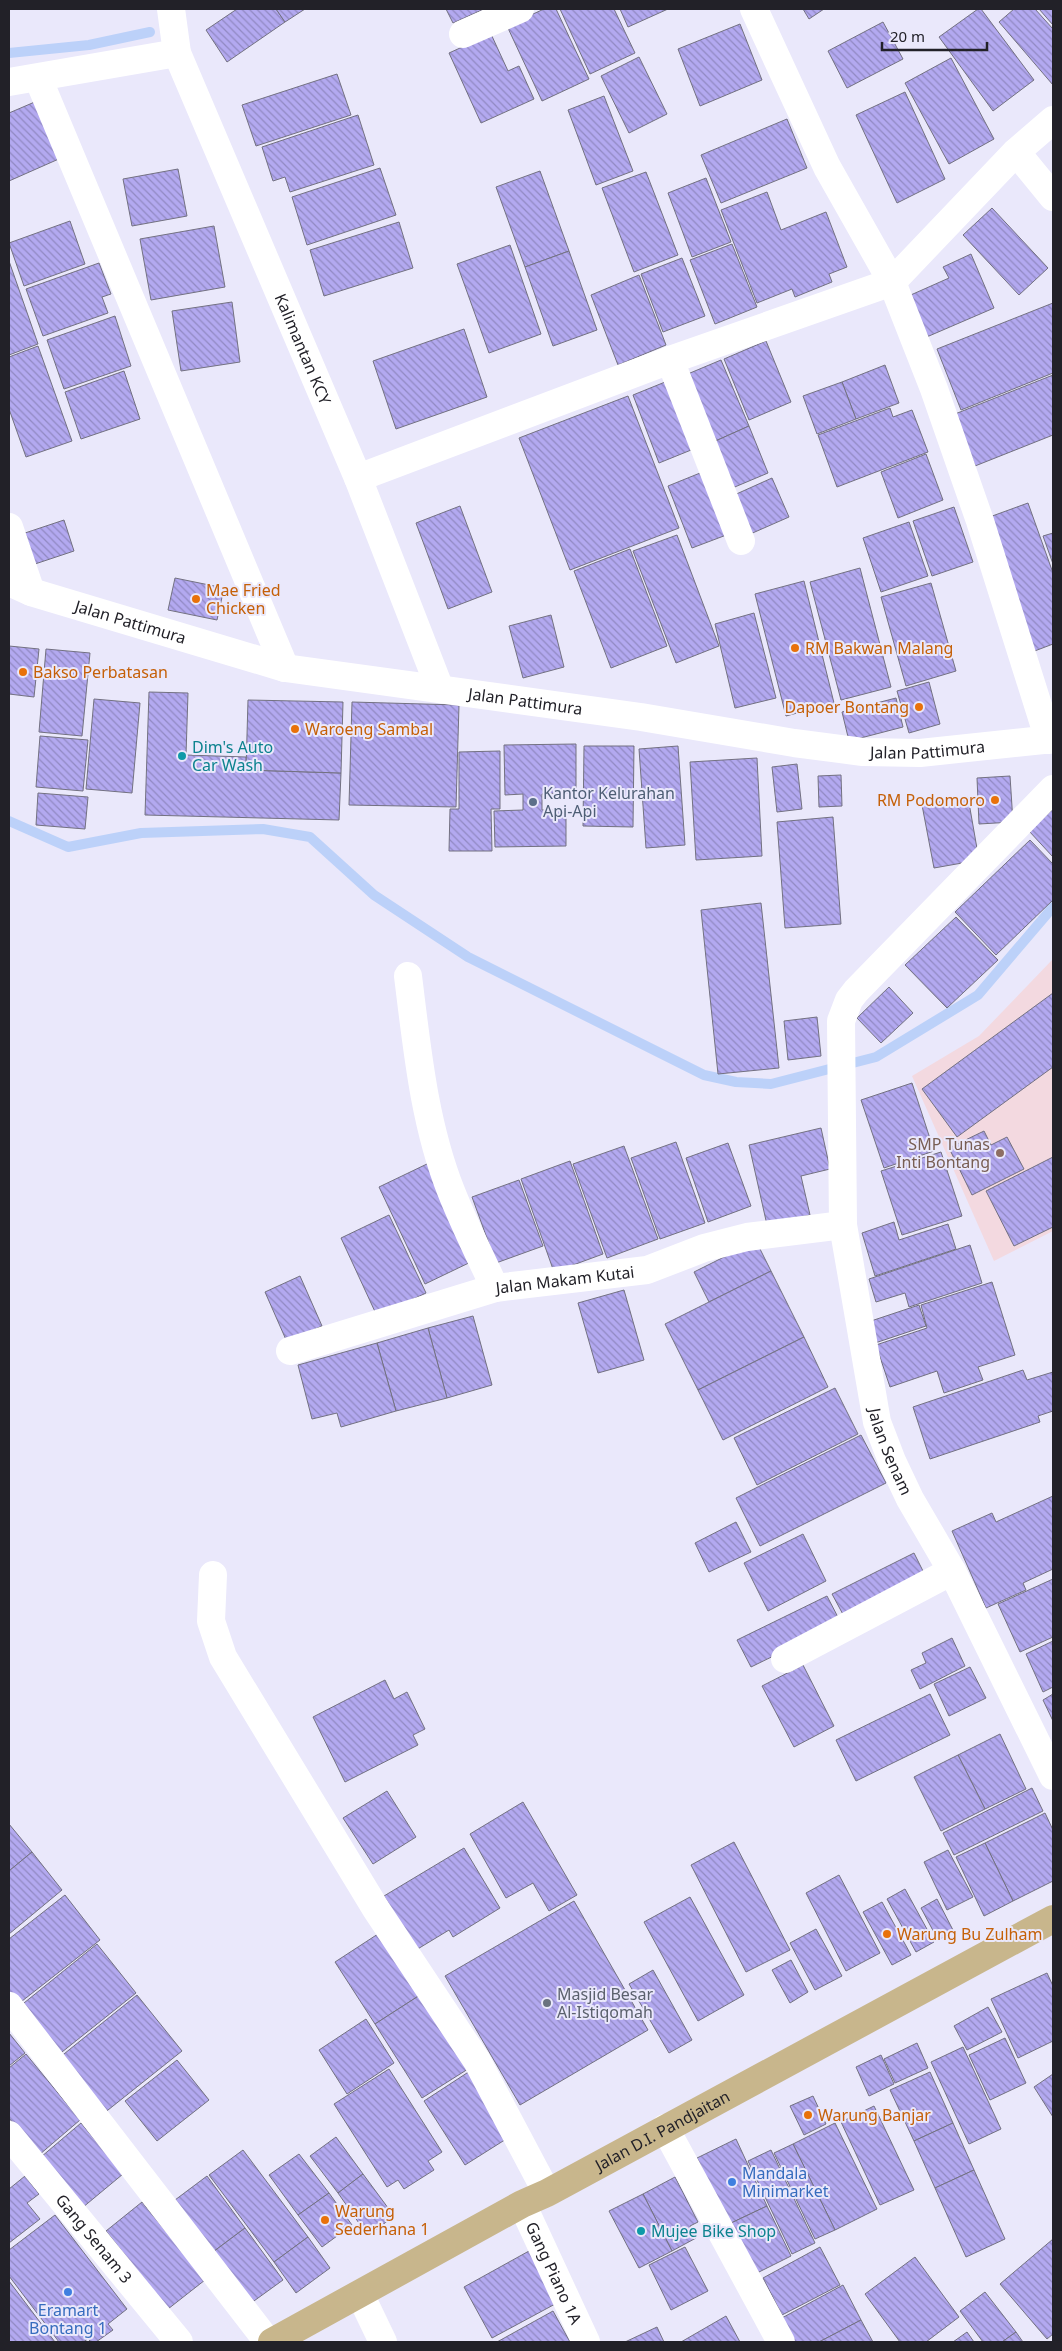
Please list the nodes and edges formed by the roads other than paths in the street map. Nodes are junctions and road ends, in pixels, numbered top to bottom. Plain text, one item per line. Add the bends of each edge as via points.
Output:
1 (170, 9) edge
2 (520, 9) edge
3 (754, 9) edge
4 (463, 34) dead end
5 (177, 53) junction
6 (38, 78) junction
7 (9, 82) edge
8 (1053, 120) edge
9 (1016, 152) junction
10 (1053, 197) edge
11 (892, 282) junction
12 (670, 360) junction
13 (358, 478) junction
14 (9, 527) edge
15 (741, 541) dead end
16 (20, 587) edge
17 (285, 668) junction
18 (440, 689) junction
19 (1051, 739) edge
20 (1053, 788) edge
21 (408, 976) dead end
22 (843, 1224) junction
23 (495, 1288) junction
24 (290, 1351) dead end
25 (952, 1571) junction
26 (213, 1575) dead end
27 (785, 1659) dead end
28 (1053, 1776) edge
29 (1053, 1920) edge
30 (9, 2006) edge
31 (665, 2128) junction
32 (9, 2135) edge
33 (547, 2193) junction
34 (522, 2204) junction
35 (360, 2294) junction
36 (179, 2342) edge
37 (270, 2342) edge
38 (383, 2342) edge
39 (586, 2342) edge
40 (781, 2342) edge

1 - 5 street, Kalimantan KCY
2 - 4 street
3 - 11 street via 827,167
5 - 6 street
5 - 13 street, Kalimantan KCY
6 - 7 street
6 - 17 street
8 - 9 street
9 - 10 street
9 - 11 street
11 - 12 street
11 - 19 street via 980,521
12 - 13 street
12 - 15 street
13 - 18 street, Kalimantan KCY
14 - 16 street
16 - 17 street, Jalan Pattimura
17 - 18 street, Jalan Pattimura
18 - 19 street, Jalan Pattimura via 863,752 920,752
20 - 22 street, Jalan Senam via 849,1000 841,1021
21 - 23 street via 418,1062 431,1128 450,1190
22 - 23 street, Jalan Makam Kutai via 747,1237 704,1248 647,1270
22 - 25 street, Jalan Senam via 877,1422 910,1498
23 - 24 street, Jalan Makam Kutai
25 - 27 street
25 - 28 street, Jalan Senam
26 - 33 street via 211,1621 223,1657 376,1909 477,2061
29 - 31 main road, Jalan D.I. Pandjaitan
30 - 37 street
31 - 33 main road, Jalan D.I. Pandjaitan
31 - 40 street
32 - 36 street, Gang Senam 3
33 - 34 main road, Jalan D.I. Pandjaitan
34 - 35 main road, Jalan D.I. Pandjaitan
34 - 39 street, Gang Piano 1A
35 - 37 main road, Jalan D.I. Pandjaitan
35 - 38 street

